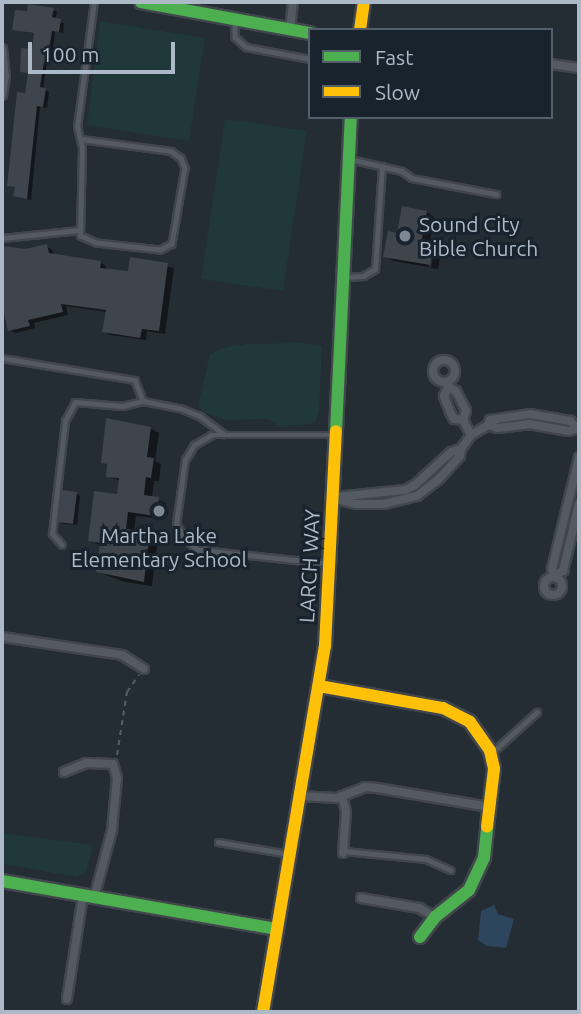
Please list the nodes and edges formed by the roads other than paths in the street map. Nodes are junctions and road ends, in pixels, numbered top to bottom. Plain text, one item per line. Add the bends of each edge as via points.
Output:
1 (94, 2) edge
2 (141, 2) edge
3 (293, 2) edge
4 (364, 2) edge
5 (163, 4) edge
6 (235, 20) junction
7 (360, 28) edge
8 (290, 30) junction
9 (308, 33) edge
10 (2, 49) edge
11 (308, 59) edge
12 (553, 64) edge
13 (579, 68) edge
14 (2, 95) edge
15 (351, 119) edge
16 (81, 139) junction
17 (349, 159) junction
18 (382, 166) junction
19 (496, 194) dead end
20 (80, 230) junction
21 (2, 238) edge
22 (342, 277) junction
23 (2, 358) edge
24 (144, 401) junction
25 (463, 421) junction
26 (578, 428) edge
27 (225, 435) junction
28 (335, 435) junction
29 (471, 435) junction
30 (579, 457) edge
31 (332, 498) junction
32 (579, 504) edge
33 (62, 545) dead end
34 (329, 564) junction
35 (2, 637) edge
36 (144, 669) road end
37 (319, 686) junction
38 (537, 712) dead end
39 (490, 754) junction
40 (64, 772) dead end
41 (299, 796) junction
42 (341, 796) junction
43 (489, 807) junction
44 (218, 842) dead end
45 (343, 852) joint
46 (289, 854) junction
47 (451, 870) dead end
48 (2, 881) edge
49 (89, 897) junction
50 (361, 898) dead end
51 (435, 917) junction
52 (276, 929) junction
53 (420, 937) dead end
54 (68, 999) dead end
55 (263, 1012) edge

1 - 16 lane via 77,127
2 - 5 main road
3 - 8 street
4 - 7 main road
5 - 6 main road
6 - 8 main road
6 - 11 lane via 235,37 246,47
8 - 9 main road
10 - 14 street
12 - 13 street
15 - 17 main road, LARCH WAY
16 - 20 lane
16 - 20 lane via 172,151 185,167 172,244 160,250 96,243 80,236
17 - 18 lane
17 - 22 main road, LARCH WAY
18 - 19 lane via 412,178
18 - 22 lane via 377,262 371,274
20 - 21 lane
22 - 28 main road, LARCH WAY
23 - 24 lane via 135,380
24 - 27 lane via 200,416
24 - 33 lane via 122,406 75,402 65,421 52,534
25 - 25 street via 466,411 456,391 447,385 444,396 450,412
25 - 29 street
26 - 29 street via 488,425
27 - 28 lane
27 - 34 lane via 211,435 194,445 185,460 176,524 185,539 197,550
28 - 31 main road, LARCH WAY
29 - 31 street via 461,449 451,452 405,491
30 - 32 street via 552,569 556,575 563,572
31 - 34 main road, LARCH WAY
34 - 37 main road, LARCH WAY
35 - 36 street via 122,655
37 - 39 main road via 443,708 470,722
37 - 41 main road, LARCH WAY
38 - 39 lane
39 - 43 main road via 494,769
40 - 49 street via 86,763 113,764 117,778 112,830
41 - 42 street
41 - 46 main road, LARCH WAY
42 - 43 street via 365,787
42 - 45 street via 346,812
43 - 51 main road via 479,873 469,890
44 - 46 lane
45 - 47 lane via 426,859
46 - 52 main road, LARCH WAY
48 - 49 main road
49 - 52 main road
49 - 54 street
50 - 51 street via 419,908
51 - 53 main road
52 - 55 main road, LARCH WAY

